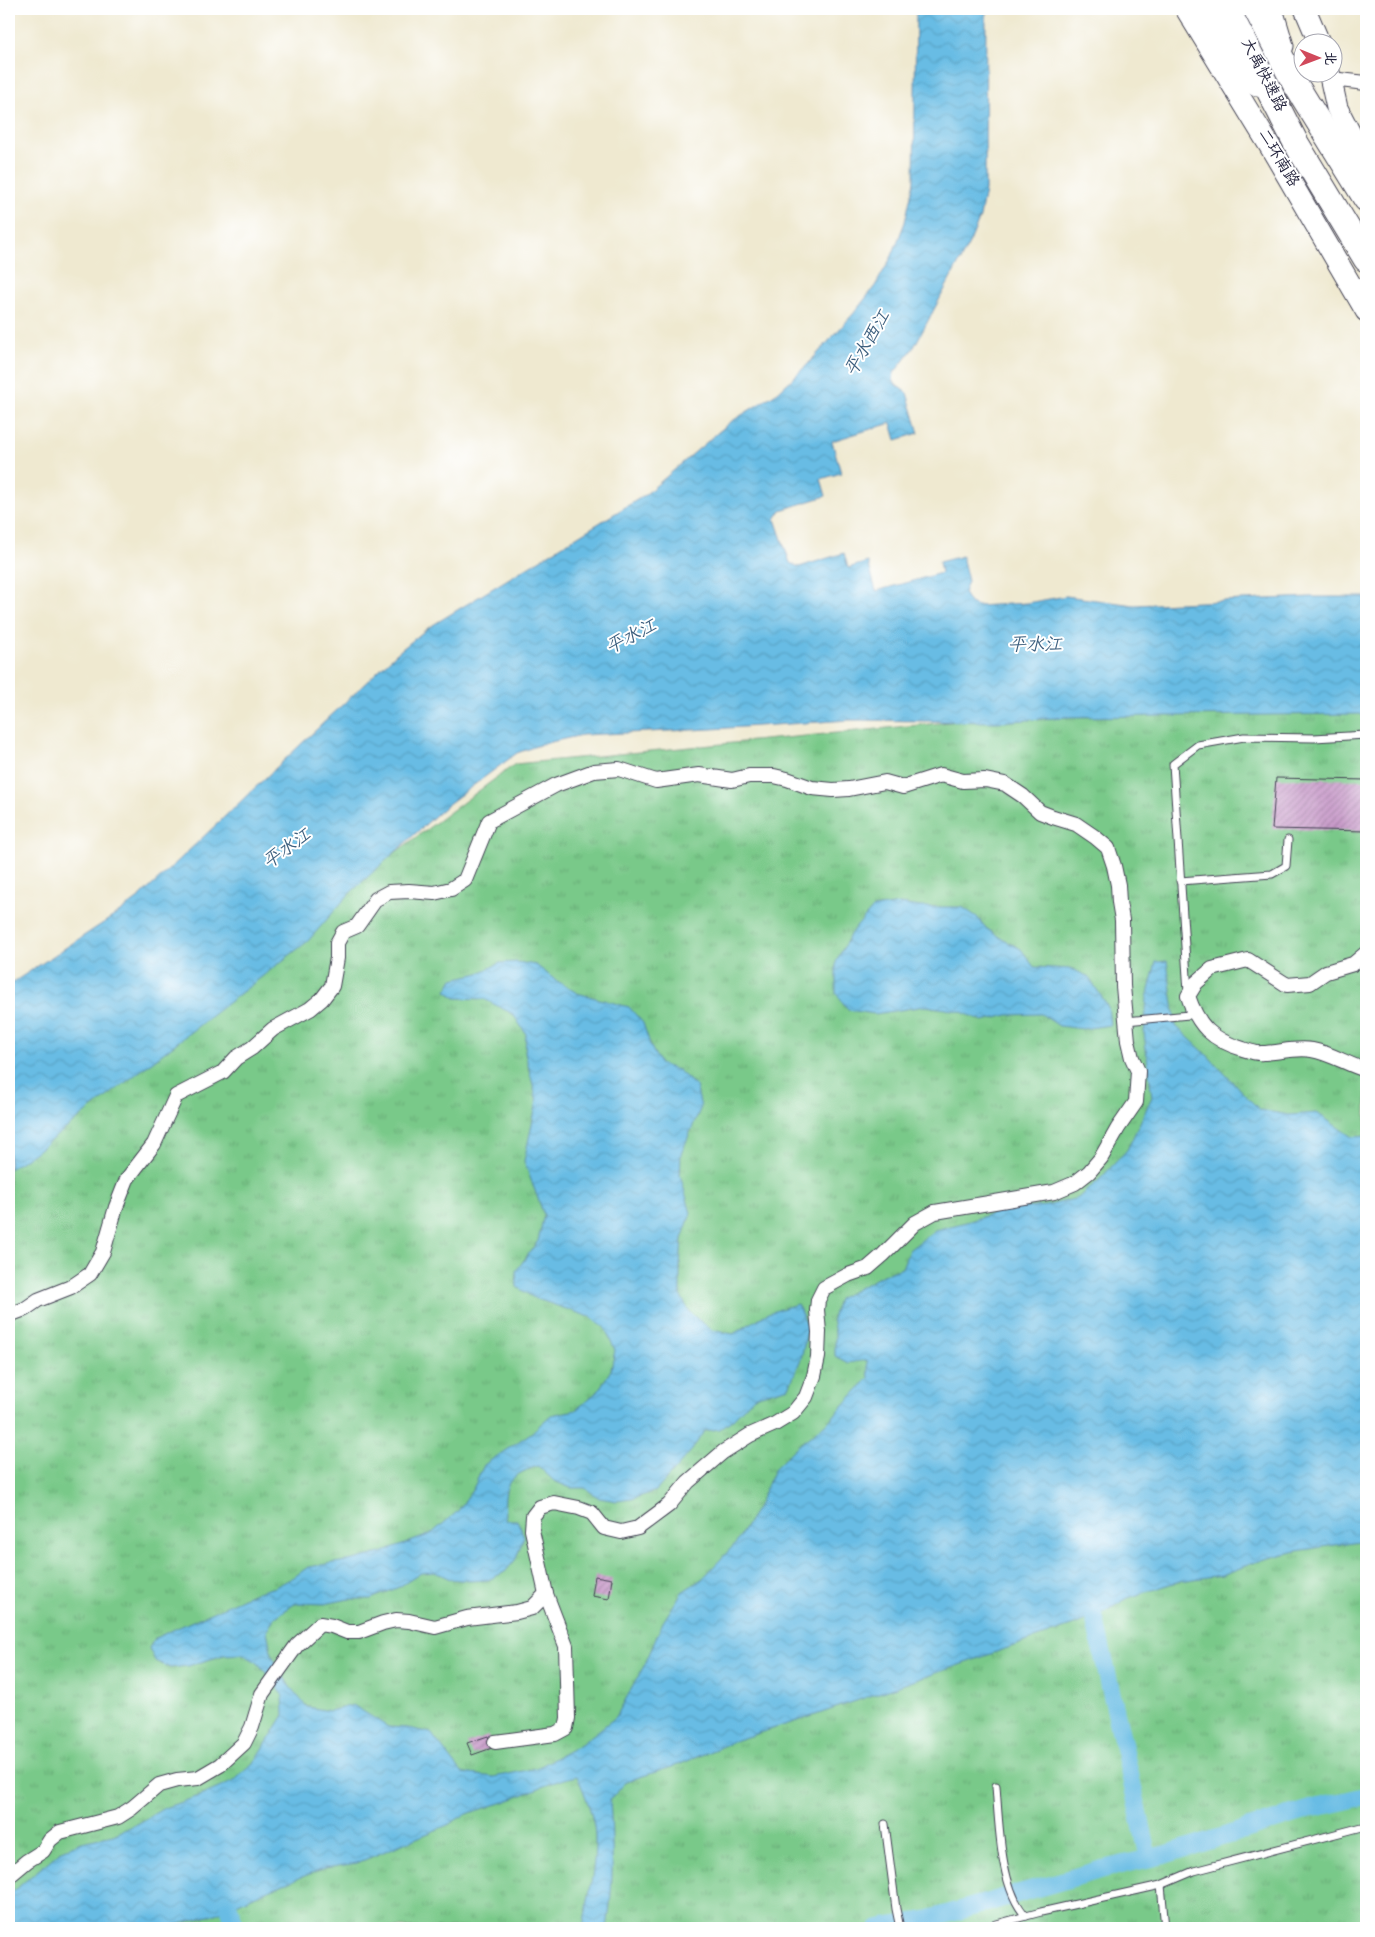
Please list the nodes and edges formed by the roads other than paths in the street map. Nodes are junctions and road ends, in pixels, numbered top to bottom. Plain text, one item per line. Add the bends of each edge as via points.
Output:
1 (1186, 9) edge
2 (1204, 9) edge
3 (1227, 9) edge
4 (1256, 9) edge
5 (1272, 9) edge
6 (1305, 9) edge
7 (1315, 32) edge
8 (1292, 75) edge
9 (1292, 78) edge
10 (1342, 78) edge
11 (1294, 82) edge
12 (1331, 82) edge
13 (1366, 82) edge
14 (1296, 143) junction
15 (1366, 164) edge
16 (1366, 199) edge
17 (1366, 259) edge
18 (1366, 311) edge
19 (1366, 734) edge
20 (1288, 840) dead end
21 (1180, 881) junction
22 (1366, 953) edge
23 (1188, 996) junction
24 (1126, 1021) junction
25 (1366, 1070) edge
26 (9, 1315) edge
27 (546, 1594) junction
28 (495, 1742) dead end
29 (996, 1786) dead end
30 (885, 1824) dead end
31 (1366, 1826) edge
32 (9, 1876) edge
33 (1161, 1885) junction
34 (1026, 1916) junction
35 (900, 1928) edge
36 (982, 1928) edge
37 (1166, 1928) edge

1 - 18 main road, 二环南路
2 - 14 main road, 二环南路
3 - 14 highway, 大禹快速路
4 - 9 highway, 大禹快速路
5 - 8 main road
6 - 7 main road
10 - 13 street
11 - 16 highway
12 - 15 main road via 1337,108
14 - 17 highway, 二环南路
19 - 21 lane via 1244,738 1198,745 1172,764
20 - 21 lane via 1286,866 1272,874
21 - 23 lane
22 - 23 street via 1353,964 1326,972 1310,983 1288,985 1248,960 1212,969 1196,983
23 - 24 lane via 1189,1014
23 - 25 street via 1194,1014 1205,1029 1230,1045 1259,1054 1312,1050
24 - 26 street via 1122,920 1118,885 1108,848 1076,824 1040,812 1005,784 941,775 903,786 885,782 833,790 812,788 774,776 732,780 699,775 656,781 619,769 594,771 556,785 489,821 465,880 452,889 434,893 389,892 376,899 357,926 343,932 337,942 332,986 322,999 273,1029 223,1072 176,1096 154,1144 127,1179 102,1252 90,1274 71,1287
24 - 27 street via 1130,1050 1138,1071 1136,1102 1102,1158 1089,1172 1075,1183 1054,1192 936,1212 915,1223 868,1268 824,1288 817,1310 820,1332 818,1357 806,1397 793,1413 723,1452 688,1482 669,1505 638,1528 621,1532 604,1528 592,1512 554,1503 540,1507 533,1516 532,1530
27 - 28 street via 566,1646 566,1728 555,1734
27 - 32 street via 532,1608 467,1618 435,1628 396,1620 359,1632 347,1632 320,1624 297,1645 262,1694 252,1728 244,1742 220,1766 198,1778 159,1785 118,1817 60,1832 43,1851
29 - 34 lane via 1009,1884 1017,1906
30 - 35 lane
31 - 33 lane via 1194,1871
33 - 34 lane
33 - 37 lane
34 - 36 lane

